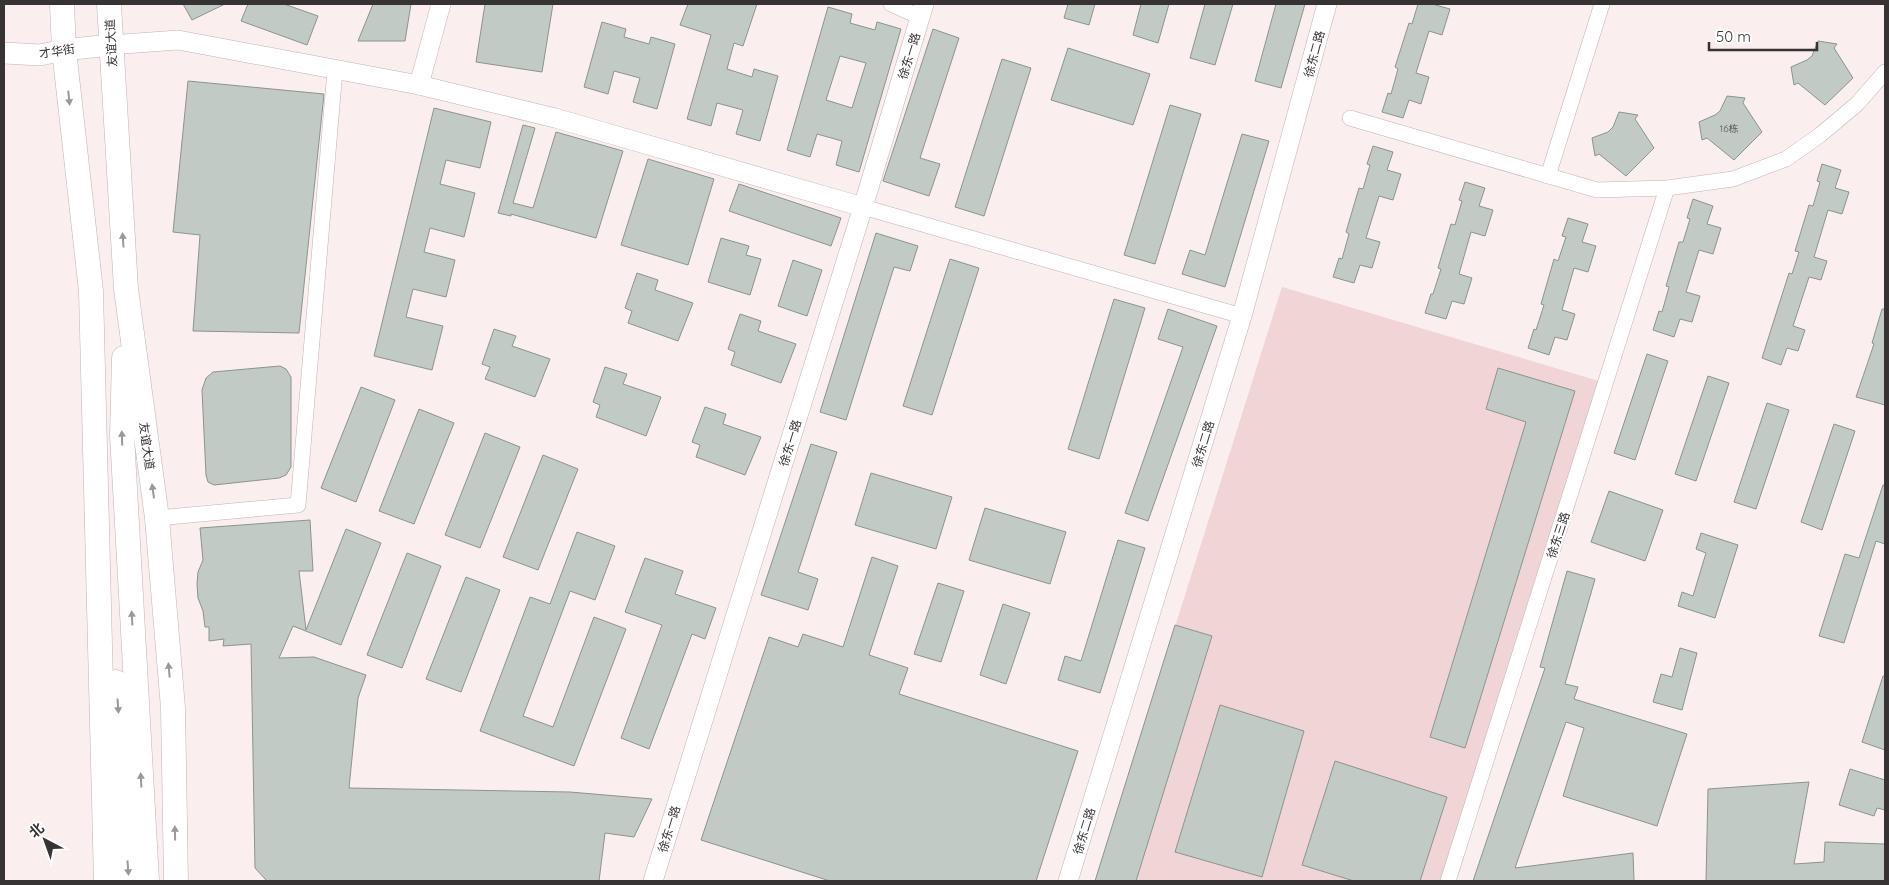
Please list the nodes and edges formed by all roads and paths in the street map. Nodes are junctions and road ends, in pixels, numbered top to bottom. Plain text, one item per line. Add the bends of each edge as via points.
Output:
1 (441, 4) edge
2 (891, 4) edge
3 (1327, 4) edge
4 (1602, 4) edge
5 (109, 6) edge
6 (922, 10) edge
7 (63, 11) edge
8 (110, 45) junction
9 (64, 50) junction
10 (4, 53) edge
11 (335, 70) junction
12 (1885, 72) edge
13 (419, 85) junction
14 (1350, 118) dead end
15 (1548, 176) junction
16 (1667, 188) junction
17 (863, 206) junction
18 (126, 289) junction
19 (91, 291) junction
20 (1242, 316) junction
21 (157, 518) junction
22 (176, 880) edge
23 (106, 881) edge
24 (129, 881) edge
25 (146, 881) edge
26 (653, 881) edge
27 (1068, 881) edge
28 (1448, 881) edge

1 - 13 street
2 - 6 street
3 - 20 street, 徐东二路
4 - 15 street
5 - 8 main road, 友谊大道
6 - 17 street, 徐东一路
7 - 9 main road
8 - 9 main road, 才华街
8 - 11 street via 178,40
18 -> 8 main road, 友谊大道
9 - 10 main road, 才华街 via 40,55
9 -> 19 main road
11 - 13 street
11 - 21 street via 298,505
12 - 16 street via 1857,104 1786,159 1733,178
13 - 17 street via 555,118
14 - 15 street
15 - 16 street via 1597,190
16 - 28 street, 徐东三路
17 - 20 street
17 - 26 street, 徐东一路
21 -> 18 main road, 友谊大道
25 -> 18 main road via 122,435
19 - 23 main road
19 -> 24 main road
20 - 27 street, 徐东二路
22 -> 21 main road, 友谊大道 via 172,708

